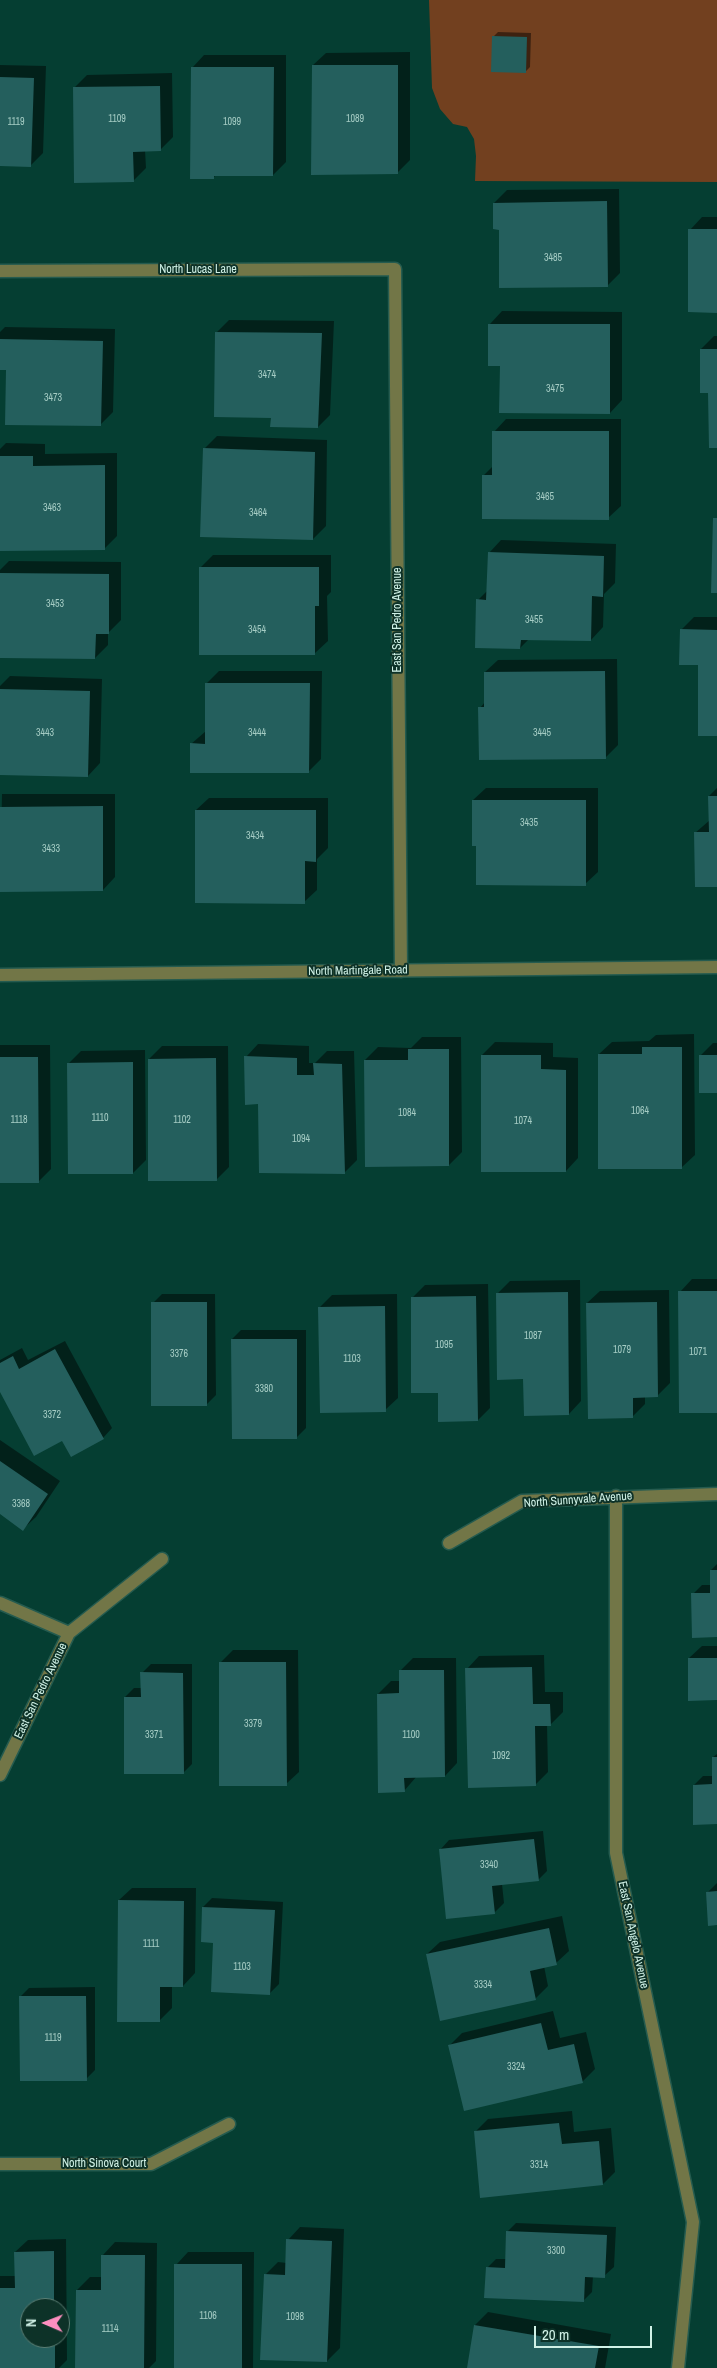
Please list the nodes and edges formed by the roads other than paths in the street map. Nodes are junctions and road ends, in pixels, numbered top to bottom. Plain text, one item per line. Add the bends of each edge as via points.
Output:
1 (395, 269) joint
2 (0, 271) edge
3 (717, 967) edge
4 (401, 970) junction
5 (0, 975) edge
6 (717, 1494) edge
7 (616, 1496) junction
8 (449, 1543) dead end
9 (162, 1559) dead end
10 (0, 1604) edge
11 (69, 1633) junction
12 (0, 1775) edge
13 (229, 2124) dead end
14 (0, 2164) edge
15 (678, 2368) edge

1 - 2 street, North Lucas Lane
1 - 4 street, East San Pedro Avenue
3 - 4 street, North Martingale Road
4 - 5 street, North Martingale Road
6 - 7 street, North Sunnyvale Avenue
7 - 8 street, North Sunnyvale Avenue via 522,1501
7 - 15 street, East San Angelo Avenue via 616,1853 693,2222
9 - 11 street, East San Pedro Avenue
10 - 11 street
11 - 12 street, East San Pedro Avenue
13 - 14 street, North Sinova Court via 151,2164

